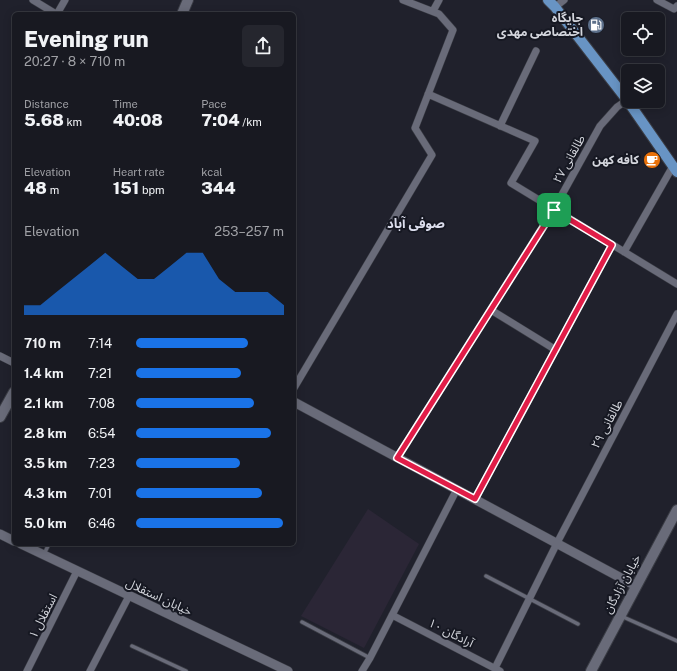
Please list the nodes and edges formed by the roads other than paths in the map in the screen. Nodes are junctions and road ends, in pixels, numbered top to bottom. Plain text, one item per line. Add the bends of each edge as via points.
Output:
1 (33, 0) edge
2 (65, 0) edge
3 (188, 0) edge
4 (403, 0) edge
5 (439, 0) edge
6 (564, 0) edge
7 (657, 0) edge
8 (552, 4) edge
9 (677, 6) edge
10 (433, 11) junction
11 (53, 12) edge
12 (57, 12) edge
13 (183, 12) edge
14 (536, 51) dead end
15 (621, 92) edge
16 (428, 94) junction
17 (621, 104) edge
18 (633, 108) edge
19 (500, 126) junction
20 (675, 169) edge
21 (554, 210) junction
22 (612, 245) junction
23 (624, 252) junction
24 (677, 284) edge
25 (491, 310) junction
26 (677, 314) edge
27 (556, 350) junction
28 (0, 356) edge
29 (12, 362) edge
30 (296, 385) edge
31 (12, 396) edge
32 (296, 403) edge
33 (0, 418) edge
34 (397, 458) junction
35 (457, 489) junction
36 (475, 499) junction
37 (677, 510) edge
38 (0, 534) edge
39 (12, 540) edge
40 (557, 543) junction
41 (25, 546) edge
42 (48, 546) edge
43 (43, 554) junction
44 (77, 571) junction
45 (486, 576) dead end
46 (636, 586) junction
47 (129, 596) junction
48 (530, 599) junction
49 (392, 615) junction
50 (620, 616) junction
51 (302, 622) dead end
52 (578, 624) dead end
53 (677, 641) edge
54 (132, 646) dead end
55 (370, 658) junction
56 (497, 670) edge
57 (27, 671) edge
58 (90, 671) edge
59 (186, 671) edge
60 (288, 671) edge
61 (362, 671) edge
62 (591, 671) edge

1 - 11 street
2 - 12 street
3 - 13 main road
4 - 10 street
5 - 10 street
6 - 8 street
7 - 9 street via 674,9
8 - 15 main road
10 - 16 street via 453,30
14 - 19 street
16 - 19 street
16 - 30 street via 415,128 432,155
17 - 21 street, طالقانی ۲۷ via 600,126
18 - 20 main road
19 - 21 street via 535,141 511,184
20 - 23 street
21 - 22 street
21 - 25 street, طالقانی ۲۷
22 - 23 street
22 - 27 street
23 - 24 street
25 - 27 street
25 - 34 street, طالقانی ۲۷
26 - 40 street, طالقانی ۲۹
27 - 36 street
28 - 29 street
31 - 33 main road
32 - 34 street
34 - 35 street
35 - 36 street
35 - 49 street
36 - 40 street
37 - 46 main road, خیابان آزادگان
38 - 39 street
40 - 46 street
40 - 48 street, طالقانی ۲۹
41 - 43 street, خیابان استقلال
42 - 43 lane
43 - 44 street, خیابان استقلال
44 - 47 street, خیابان استقلال
44 - 57 street, استقلال ۱
45 - 48 lane
46 - 50 main road, خیابان آزادگان
47 - 58 street
47 - 60 street, خیابان استقلال
48 - 52 lane
48 - 56 street, طالقانی ۲۹
49 - 55 street
49 - 56 street, آرادگان ۱۰
50 - 53 lane
50 - 62 main road, خیابان آزادگان
51 - 55 lane
54 - 59 lane
55 - 61 street

